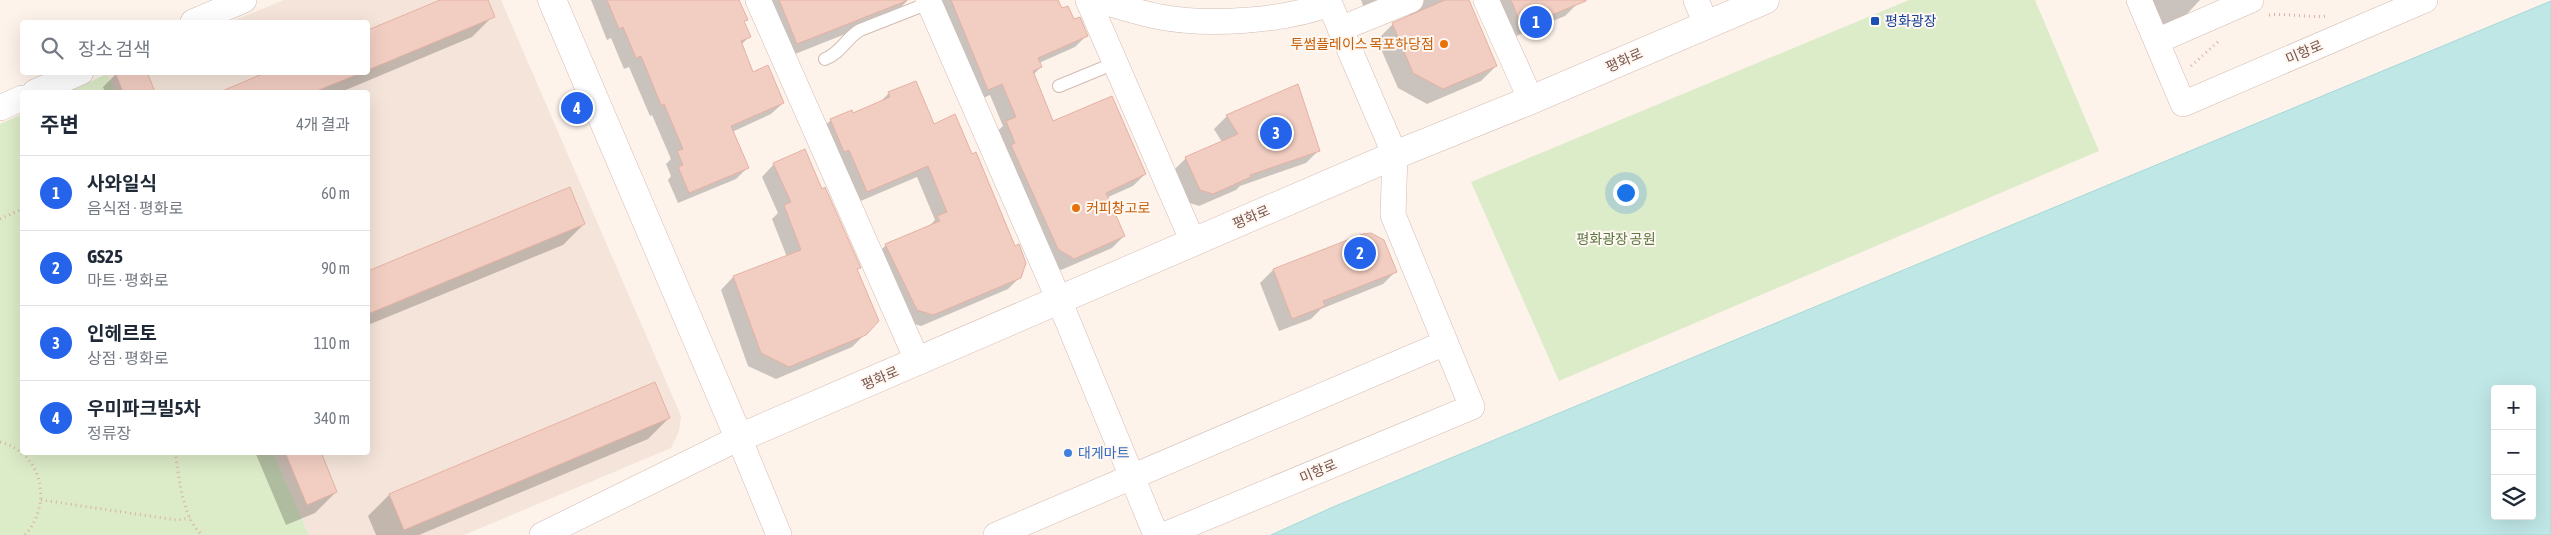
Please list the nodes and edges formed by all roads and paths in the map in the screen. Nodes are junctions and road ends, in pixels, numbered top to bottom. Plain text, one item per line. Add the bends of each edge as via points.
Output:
1 (244, 0) edge
2 (552, 0) edge
3 (758, 0) edge
4 (1088, 0) edge
5 (1097, 0) edge
6 (1411, 0) edge
7 (1486, 0) edge
8 (2140, 0) edge
9 (2424, 0) edge
10 (929, 1) edge
11 (1329, 2) edge
12 (1752, 2) edge
13 (2257, 8) edge
14 (1701, 12) edge
15 (2335, 15) dead end
16 (198, 20) edge
17 (1340, 28) junction
18 (2223, 38) dead end
19 (2157, 41) junction
20 (825, 59) dead end
21 (1115, 63) junction
22 (74, 75) edge
23 (2172, 79) junction
24 (1060, 86) dead end
25 (40, 90) edge
26 (20, 99) edge
27 (1531, 100) junction
28 (0, 108) edge
29 (1395, 155) junction
30 (20, 210) edge
31 (0, 220) edge
32 (1193, 242) junction
33 (1059, 300) junction
34 (1446, 343) junction
35 (918, 362) junction
36 (739, 438) junction
37 (0, 442) edge
38 (20, 451) edge
39 (24, 455) edge
40 (176, 455) edge
41 (1131, 477) junction
42 (41, 500) junction
43 (190, 518) junction
44 (25, 535) edge
45 (202, 535) edge
46 (542, 535) edge
47 (779, 535) edge
48 (996, 535) edge
49 (1156, 535) edge
50 (1164, 535) edge

1 - 16 street
2 - 36 street
3 - 35 street
4 - 21 street
5 - 11 street via 1160,17 1204,21 1244,21 1313,10
6 - 17 street
7 - 27 street
8 - 19 street
9 - 23 street, 미항로 via 2182,104
10 - 20 lane via 851,35 835,55
10 - 33 street
11 - 17 street
12 - 14 street, 평화로
13 - 15 path via 2310,18
13 - 19 street
14 - 27 street, 평화로
17 - 29 street
18 - 23 path
19 - 23 street
21 - 24 lane
21 - 32 street
22 - 25 street
26 - 28 street
27 - 29 street, 평화로
29 - 32 street, 평화로
29 - 34 street via 1393,215
30 - 31 path
32 - 33 street, 평화로
33 - 35 street, 평화로
33 - 41 street
34 - 41 street
34 - 50 street, 미항로 via 1472,407
35 - 36 street, 평화로
36 - 46 street
36 - 47 street
37 - 38 path
39 - 42 path via 39,480
40 - 43 path via 183,499
41 - 48 street
41 - 49 street
42 - 43 path via 177,520
42 - 44 path via 38,516
43 - 45 path

